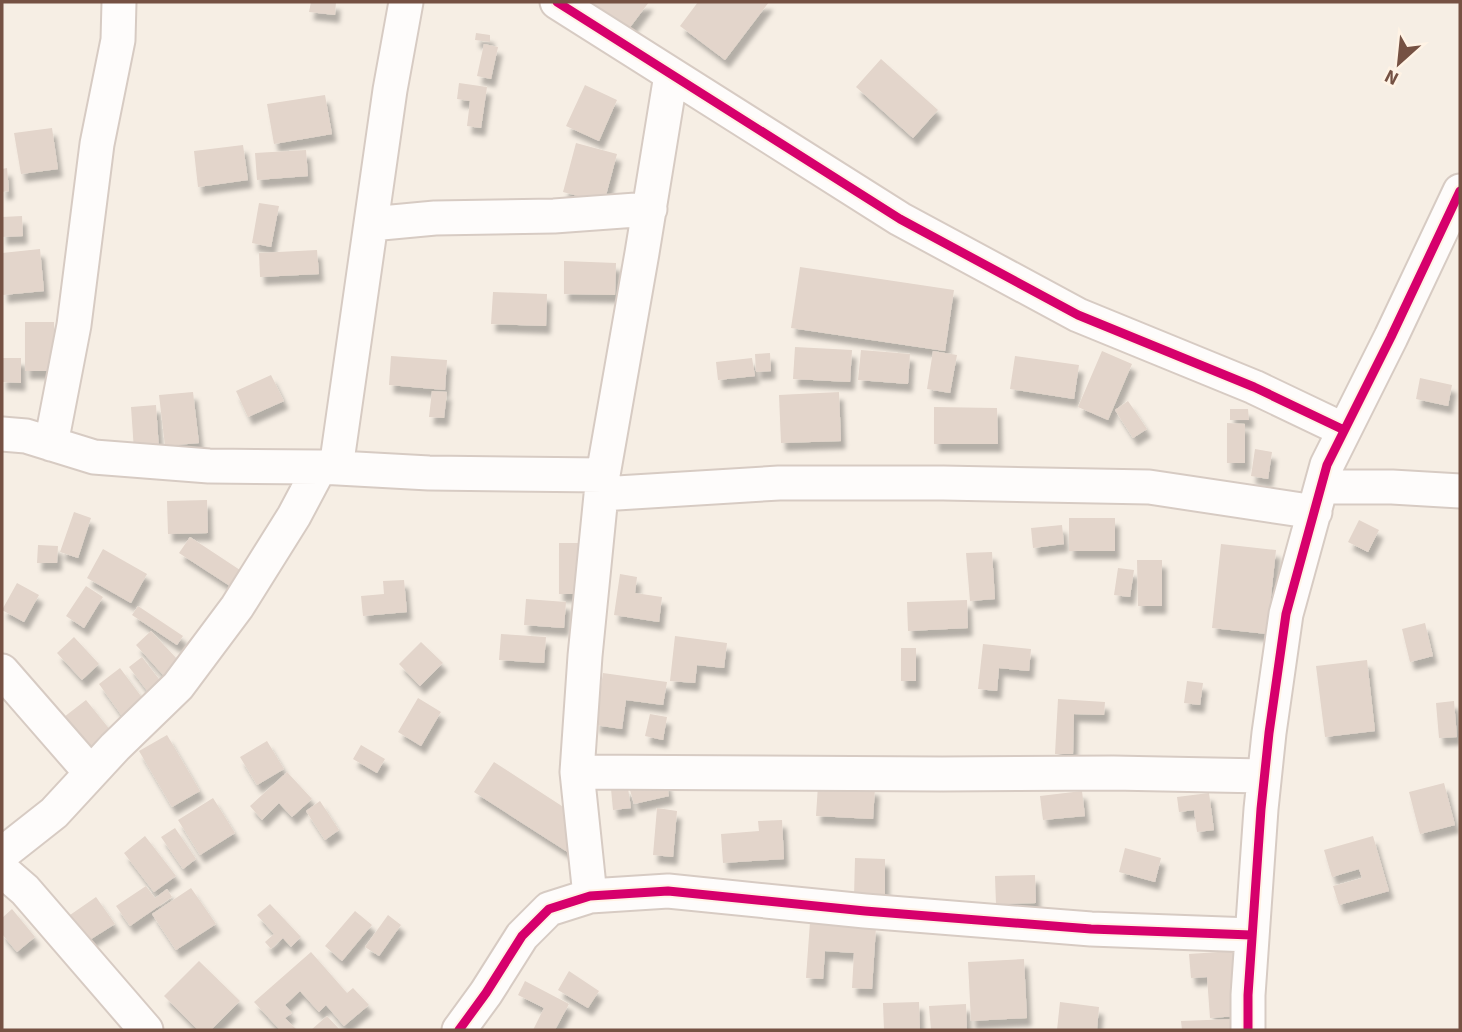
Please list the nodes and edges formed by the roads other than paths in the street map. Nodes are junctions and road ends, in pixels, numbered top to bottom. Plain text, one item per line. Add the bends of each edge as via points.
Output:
1 (119, 2) edge
2 (406, 2) edge
3 (557, 2) edge
4 (671, 75) junction
5 (1460, 191) edge
6 (650, 209) junction
7 (371, 224) junction
8 (1344, 430) junction
9 (2, 434) edge
10 (51, 444) junction
11 (328, 467) junction
12 (602, 484) junction
13 (1460, 491) edge
14 (1318, 499) junction
15 (2, 671) edge
16 (577, 772) junction
17 (91, 773) junction
18 (1265, 776) junction
19 (2, 854) edge
20 (2, 870) edge
21 (590, 895) junction
22 (1251, 935) junction
23 (146, 1030) edge
24 (459, 1030) edge
25 (1248, 1030) edge

1 - 10 street via 118,40 97,144 74,325
2 - 7 street
3 - 4 street
4 - 6 street
4 - 8 street via 900,219 1078,315 1254,387
5 - 8 street
6 - 7 street
6 - 12 street
7 - 11 street
8 - 14 street via 1327,465
9 - 10 street
10 - 11 street via 94,457 140,461
11 - 12 street
11 - 17 street via 237,607 178,686
12 - 14 street via 1149,487
12 - 16 street
13 - 14 street via 1392,487
14 - 18 street via 1286,614
15 - 17 street
16 - 18 street
16 - 21 street
17 - 19 street via 54,813
18 - 22 street
20 - 23 street
21 - 22 street via 668,891 1091,929
21 - 24 street via 549,909 522,936
22 - 25 street

